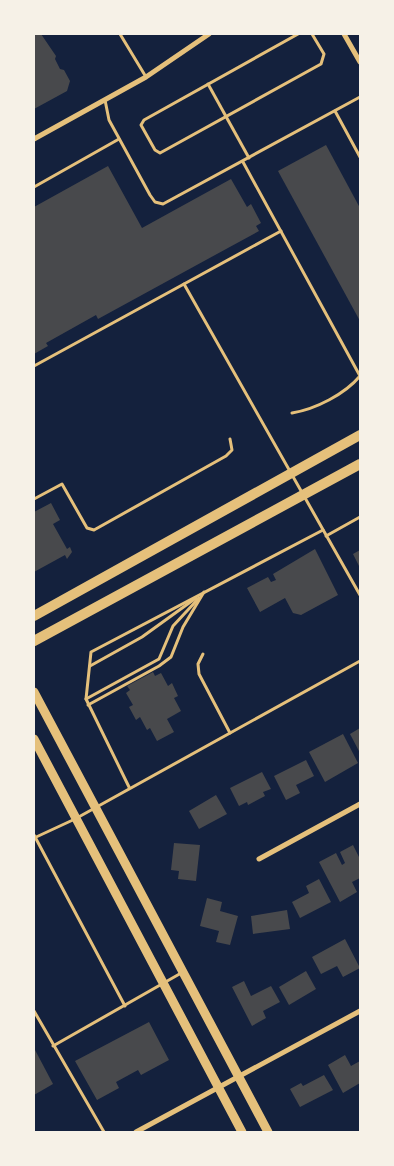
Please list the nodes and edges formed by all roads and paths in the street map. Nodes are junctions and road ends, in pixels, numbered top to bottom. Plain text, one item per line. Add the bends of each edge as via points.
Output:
1 (120, 34) edge
2 (210, 34) edge
3 (298, 34) edge
4 (312, 34) edge
5 (344, 34) edge
6 (359, 55) edge
7 (360, 62) edge
8 (146, 77) junction
9 (208, 84) junction
10 (360, 97) edge
11 (105, 100) junction
12 (335, 111) junction
13 (226, 116) junction
14 (34, 138) edge
15 (119, 139) junction
16 (360, 157) edge
17 (249, 158) junction
18 (243, 162) junction
19 (34, 187) edge
20 (281, 231) junction
21 (184, 284) junction
22 (34, 366) edge
23 (292, 413) dead end
24 (360, 435) edge
25 (230, 439) dead end
26 (360, 464) edge
27 (291, 473) junction
28 (304, 495) junction
29 (34, 499) edge
30 (360, 517) edge
31 (323, 530) junction
32 (326, 536) junction
33 (204, 592) junction
34 (360, 595) edge
35 (34, 616) edge
36 (34, 641) edge
37 (203, 654) dead end
38 (360, 661) edge
39 (89, 666) junction
40 (34, 692) edge
41 (86, 699) junction
42 (88, 705) junction
43 (230, 732) junction
44 (34, 739) edge
45 (129, 787) junction
46 (360, 804) edge
47 (96, 806) junction
48 (75, 819) junction
49 (34, 837) edge
50 (259, 859) dead end
51 (183, 972) junction
52 (163, 984) junction
53 (125, 1006) junction
54 (34, 1011) edge
55 (360, 1011) edge
56 (53, 1046) junction
57 (239, 1078) junction
58 (220, 1089) junction
59 (104, 1132) edge
60 (136, 1132) edge
61 (242, 1132) edge
62 (268, 1132) edge

1 - 8 lane
2 - 8 street
3 - 9 lane
4 - 13 lane via 324,54 321,64
5 - 6 street
6 - 7 street
8 - 11 street
9 - 13 lane
9 - 13 lane via 144,120 141,125 155,150 160,153
10 - 12 lane
11 - 14 street
11 - 15 lane via 109,120
12 - 16 lane
12 - 17 lane
13 - 17 lane
15 - 18 lane via 155,202 163,204
15 - 19 lane
17 - 18 lane
18 - 20 lane
20 - 21 lane
20 - 23 lane via 360,376 353,385 325,401
21 - 22 lane
21 - 27 lane
24 - 27 main road
25 - 29 lane via 232,450 226,456 94,530 87,528 62,484
26 - 28 main road
27 - 28 lane
27 - 35 main road
28 - 31 lane
28 - 36 main road
30 - 32 lane
31 - 32 lane
31 - 33 lane
32 - 34 lane
33 - 39 lane via 142,636
33 - 39 lane via 91,652
33 - 41 lane via 173,626 159,659
33 - 42 lane via 183,626 171,657
37 - 43 lane via 198,664 199,674
38 - 43 lane
39 - 41 lane
40 - 47 main road
41 - 42 lane
42 - 45 lane
43 - 45 lane
44 - 48 main road
45 - 47 lane
46 - 50 street
47 - 48 lane
47 - 51 main road
48 - 49 lane
48 - 52 main road
49 - 53 lane
51 - 52 lane
51 - 57 main road
52 - 53 lane
52 - 58 main road
53 - 56 lane
54 - 56 lane
55 - 57 street
56 - 59 lane
57 - 58 street
57 - 62 main road
58 - 60 street
58 - 61 main road

